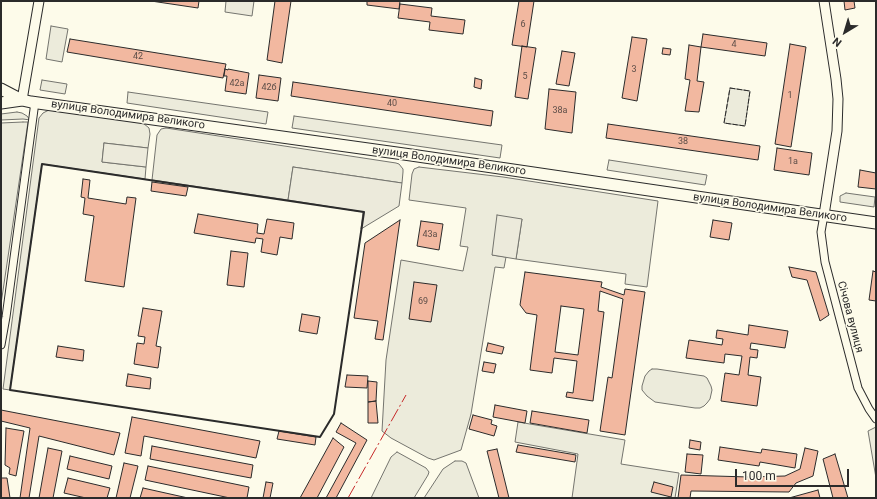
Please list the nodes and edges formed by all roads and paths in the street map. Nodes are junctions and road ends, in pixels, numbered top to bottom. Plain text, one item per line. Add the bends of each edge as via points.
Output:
1 (38, 1) edge
2 (824, 1) edge
3 (1, 89) edge
4 (22, 100) junction
5 (35, 102) junction
6 (1, 103) edge
7 (824, 215) junction
8 (876, 223) edge
9 (1, 345) edge
10 (876, 418) edge

1 - 4 street
2 - 7 street via 838,99 837,131
3 - 4 main road
4 - 5 main road, вулиця Володимира Великого
4 - 6 main road
5 - 7 main road, вулиця Володимира Великого
5 - 9 street
7 - 8 main road, вулиця Володимира Великого
7 - 10 street, Січова вулиця via 821,232 828,277 858,388

